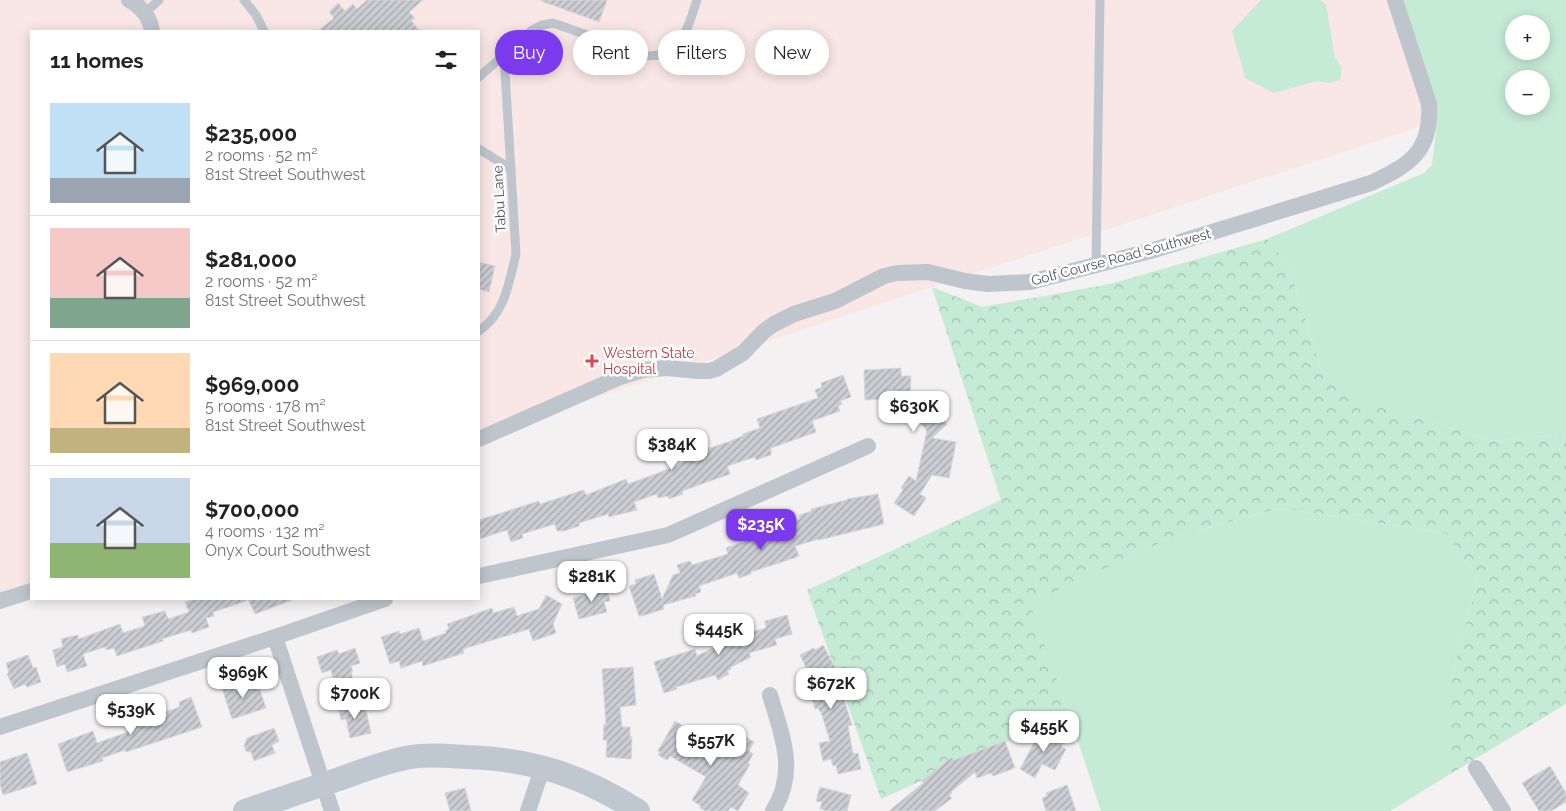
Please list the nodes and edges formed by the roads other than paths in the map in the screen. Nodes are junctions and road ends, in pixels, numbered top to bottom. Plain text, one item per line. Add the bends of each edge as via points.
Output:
1 (130, 0) edge
2 (159, 0) edge
3 (244, 0) edge
4 (697, 0) edge
5 (1100, 0) edge
6 (1395, 0) edge
7 (145, 13) junction
8 (152, 30) edge
9 (264, 30) edge
10 (532, 30) edge
11 (495, 63) edge
12 (505, 75) edge
13 (480, 76) edge
14 (480, 150) edge
15 (511, 169) junction
16 (1096, 265) junction
17 (480, 330) edge
18 (480, 439) edge
19 (868, 446) dead end
20 (480, 576) edge
21 (30, 591) edge
22 (382, 600) edge
23 (0, 601) edge
24 (275, 637) junction
25 (770, 695) dead end
26 (0, 727) edge
27 (543, 766) junction
28 (1476, 768) dead end
29 (323, 784) junction
30 (245, 811) edge
31 (332, 811) edge
32 (528, 811) edge
33 (638, 811) edge
34 (773, 811) edge
35 (1503, 811) edge

1 - 7 street
2 - 7 lane
3 - 9 lane
4 - 10 lane via 683,39 668,53 659,56 647,56 554,23
5 - 16 lane
6 - 16 street, Golf Course Road Southwest via 1429,104 1429,129 1420,150 1401,168 1371,183
7 - 8 street
11 - 13 lane
12 - 15 lane, Tabu Lane
14 - 15 lane
15 - 17 lane, Tabu Lane via 516,254 501,307 490,323
16 - 18 street, Golf Course Road Southwest via 1011,284 965,282 928,272 884,276 835,301 774,324 743,353 709,371 666,368 620,377
19 - 20 street via 668,535
21 - 23 street
22 - 24 street
24 - 26 street
24 - 29 street
25 - 34 street via 787,760 782,794
27 - 29 street via 504,759 437,755 409,757
27 - 32 street
27 - 33 street via 585,781
28 - 35 street
29 - 30 street
29 - 31 street

